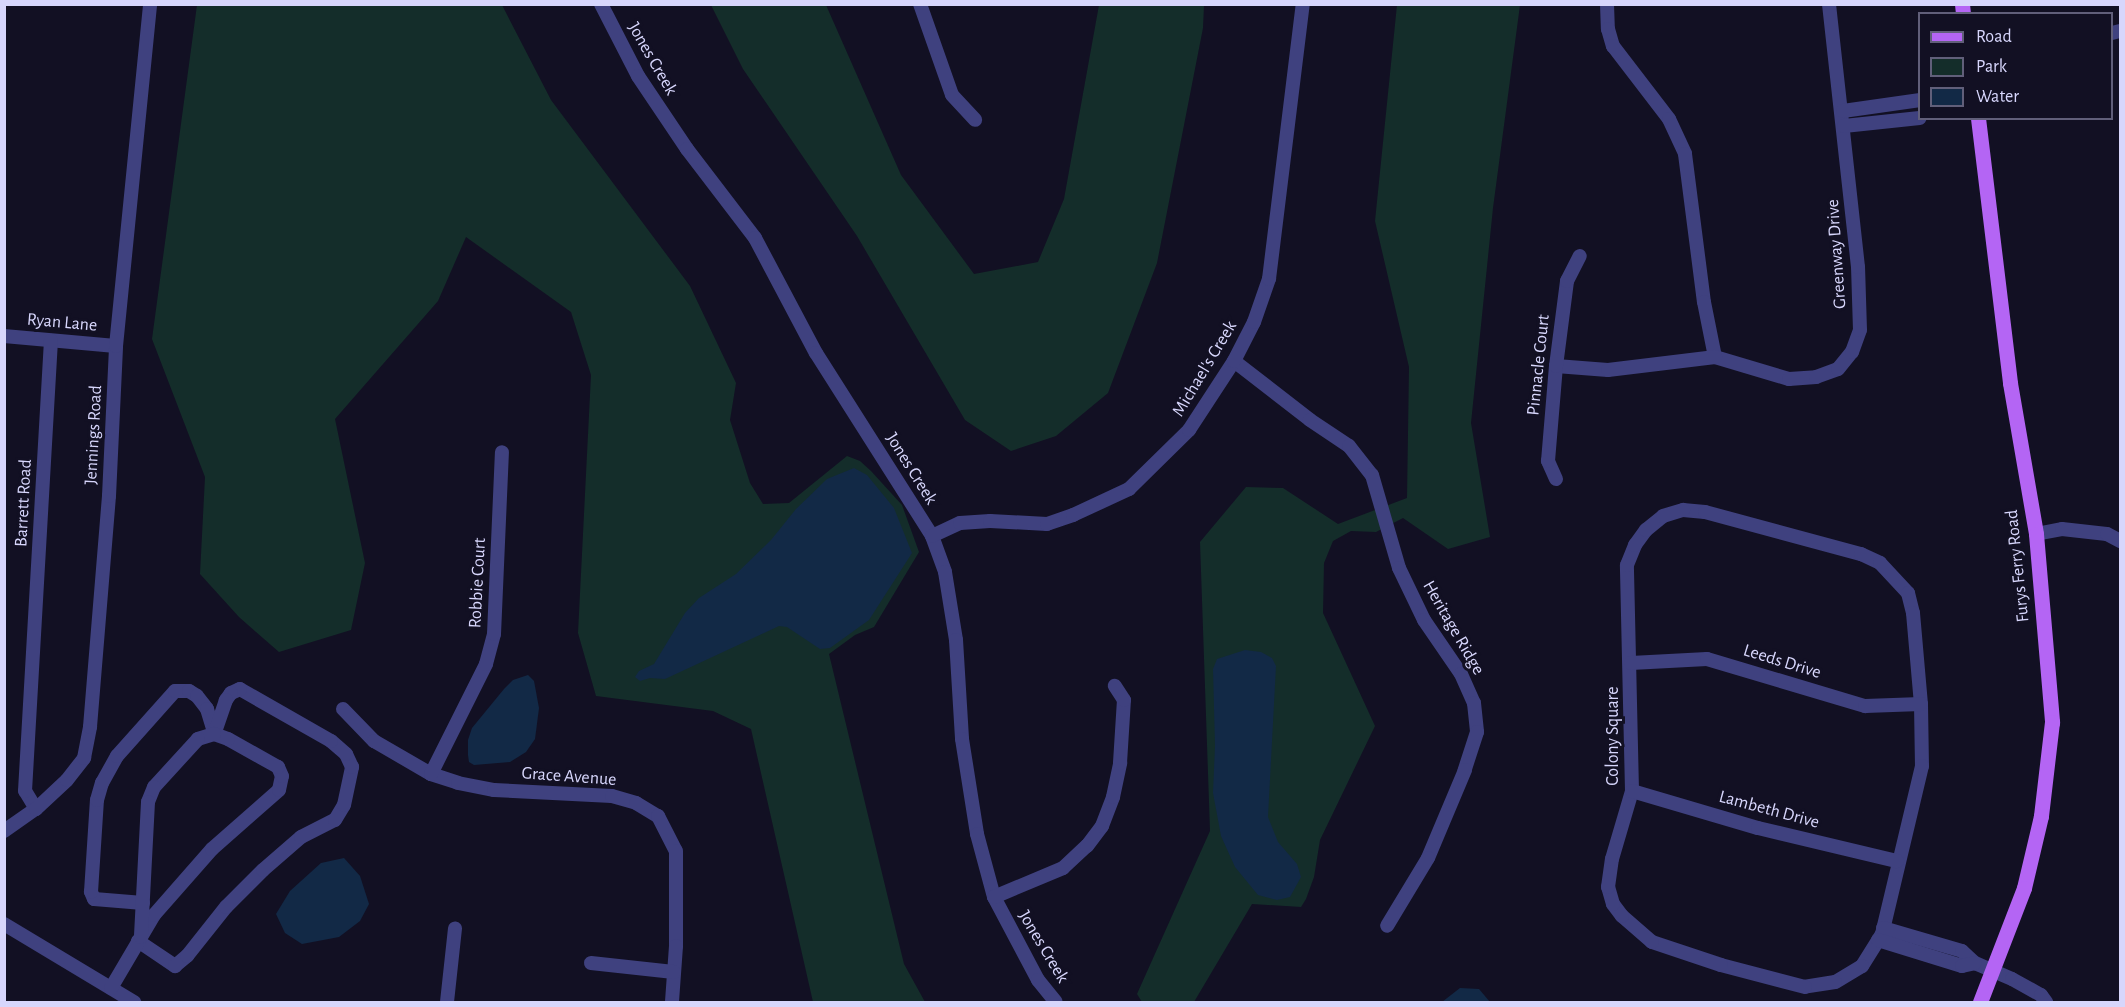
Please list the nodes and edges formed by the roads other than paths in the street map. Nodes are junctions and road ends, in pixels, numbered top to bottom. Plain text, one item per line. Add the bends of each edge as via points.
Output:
1 (150, 4) edge
2 (601, 4) edge
3 (920, 4) edge
4 (1303, 4) edge
5 (1607, 4) edge
6 (1829, 4) edge
7 (1918, 100) edge
8 (1843, 111) junction
9 (1918, 118) edge
10 (975, 120) dead end
11 (1978, 120) edge
12 (1844, 126) junction
13 (1580, 256) dead end
14 (4, 336) edge
15 (51, 341) junction
16 (116, 346) junction
17 (1715, 357) junction
18 (1234, 361) junction
19 (1556, 366) junction
20 (502, 452) dead end
21 (1556, 479) dead end
22 (2036, 534) junction
23 (932, 536) junction
24 (2121, 542) edge
25 (1631, 663) junction
26 (1115, 686) dead end
27 (1921, 704) junction
28 (343, 709) dead end
29 (214, 734) junction
30 (431, 774) junction
31 (1632, 791) junction
32 (36, 809) junction
33 (4, 831) edge
34 (1897, 861) junction
35 (994, 897) junction
36 (143, 903) junction
37 (4, 924) edge
38 (1387, 927) dead end
39 (455, 928) dead end
40 (1881, 934) junction
41 (140, 939) junction
42 (591, 963) dead end
43 (1992, 970) junction
44 (674, 972) junction
45 (111, 988) junction
46 (134, 1002) edge
47 (447, 1002) edge
48 (672, 1002) edge
49 (1056, 1002) edge
50 (1980, 1002) edge
51 (2046, 1002) edge

1 - 16 street, Jennings Road
2 - 23 street, Jones Creek via 638,76 687,149 755,238 816,353
3 - 10 street via 952,95
4 - 18 street, Michael's Creek via 1269,279 1254,322
5 - 17 street via 1613,46 1669,119 1685,154
6 - 8 street, Greenway Drive
7 - 8 street
8 - 12 street, Greenway Drive
9 - 12 street
11 - 22 main road, Furys Ferry Road via 2010,383
12 - 17 street, Greenway Drive via 1860,319 1852,352 1838,369 1816,377 1788,379
13 - 19 street, Pinnacle Court via 1567,281
14 - 15 street, Ryan Lane
15 - 16 street, Ryan Lane
15 - 32 street, Barrett Road via 25,791
16 - 32 street, Jennings Road via 109,496 90,727 84,758
17 - 19 street, Greenway Drive via 1608,370
18 - 23 street, Michael's Creek via 1189,430 1129,489 1047,524 960,523
18 - 38 street, Heritage Ridge via 1349,446 1372,475 1399,568 1424,620 1461,674 1474,703 1477,732 1465,770 1428,858
19 - 21 street, Pinnacle Court via 1548,461
20 - 30 street, Robbie Court via 494,633 486,664
22 - 24 street via 2062,529 2107,534
22 - 43 main road, Furys Ferry Road via 2052,722 2041,816 2024,888
23 - 35 street, Jones Creek via 949,595 962,739 977,834
25 - 27 street, Leeds Drive via 1707,659 1865,706
25 - 27 street, Colony Square via 1627,565 1635,545 1663,516 1683,510 1705,512 1861,554 1880,563 1908,593
25 - 31 street, Colony Square
26 - 35 street via 1124,700 1120,763 1102,826 1088,846 1063,868
27 - 34 street, Colony Square via 1923,766
28 - 30 street, Grace Avenue via 374,741
29 - 36 street via 198,739 154,787 148,802
29 - 36 street via 207,709 197,696 189,691 175,691 117,756 102,783 97,800 91,892 94,899
29 - 41 street via 278,767 282,776 279,790 212,849 154,915
29 - 41 street via 226,700 240,689 332,741 346,754 352,767 344,805 335,820 301,837 263,870 175,966
30 - 44 street, Grace Avenue via 494,790 612,796 636,802 658,816 676,851
31 - 34 street, Lambeth Drive via 1758,828
31 - 40 street, Colony Square via 1608,887 1612,904 1652,942 1805,987 1849,976 1862,966
32 - 33 street, Jennings Road
34 - 40 street, Colony Square
35 - 49 street, Jones Creek via 1038,980
36 - 41 street
37 - 45 street
39 - 47 street
40 - 43 street via 1962,951
41 - 45 street
42 - 44 street
43 - 50 main road, Furys Ferry Road
43 - 51 street via 2041,995
44 - 48 street, Grace Avenue
45 - 46 street

